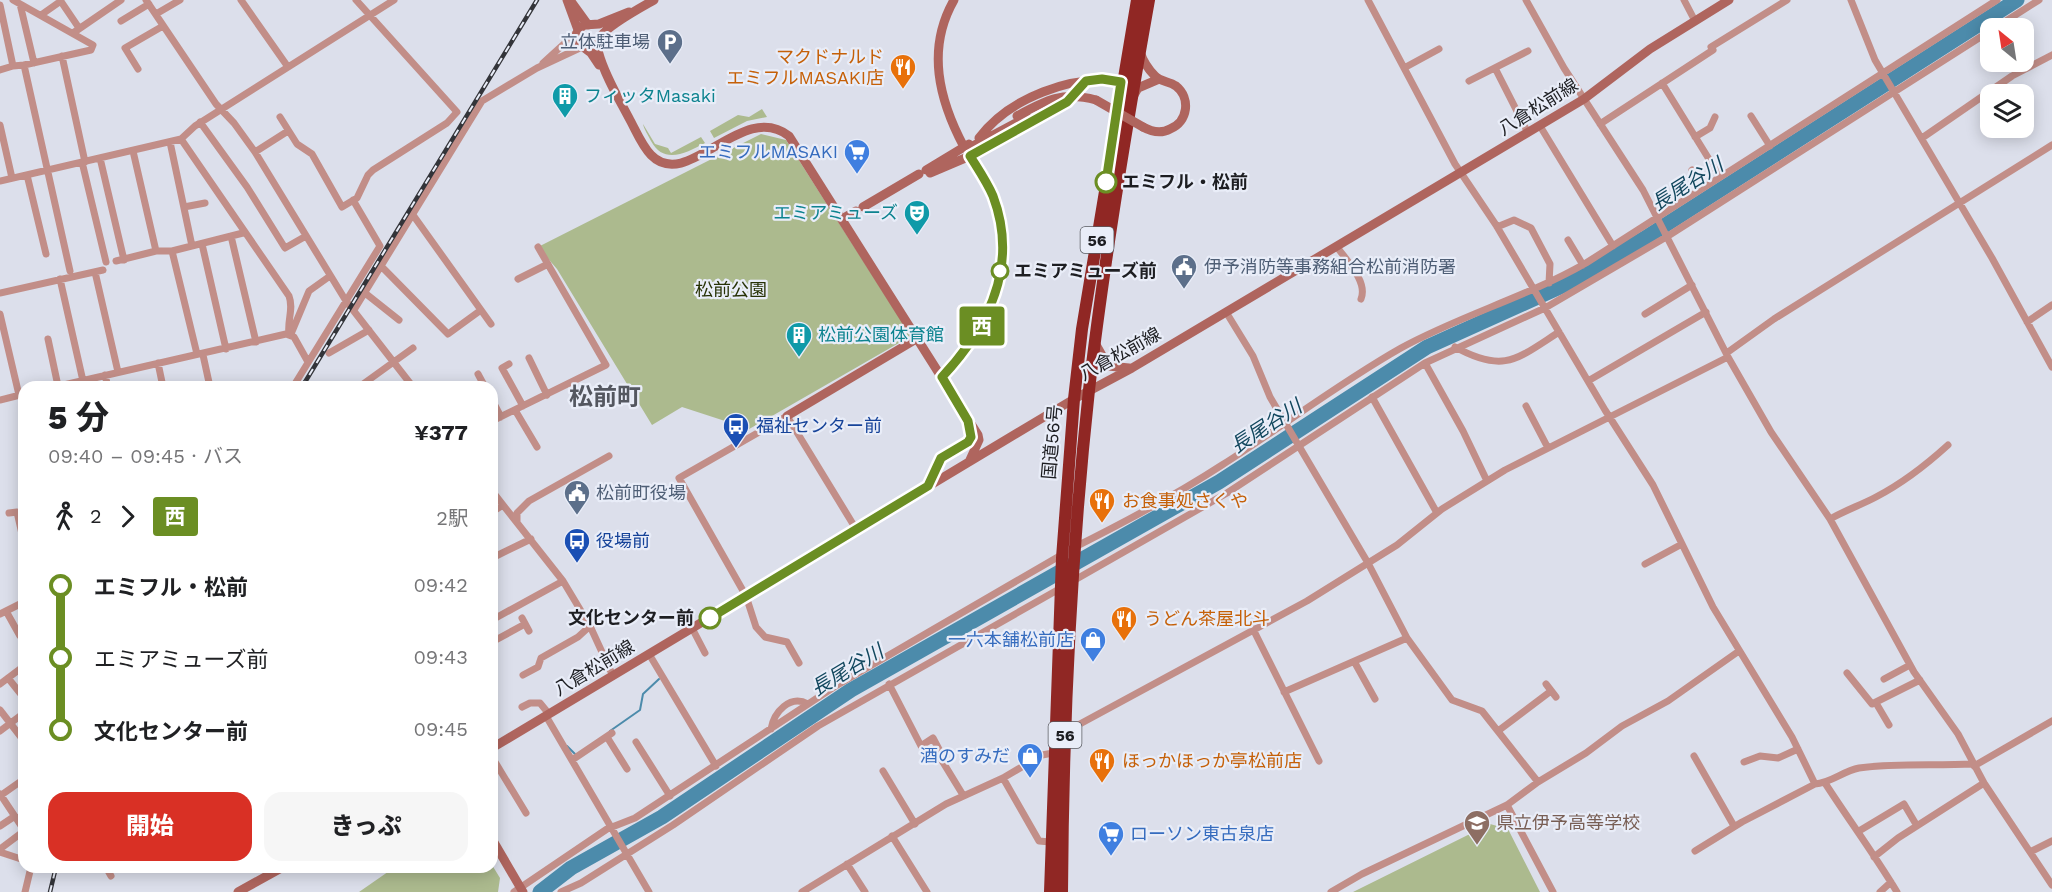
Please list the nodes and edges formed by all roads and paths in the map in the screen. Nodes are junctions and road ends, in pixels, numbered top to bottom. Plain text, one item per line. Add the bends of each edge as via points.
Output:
1 (60, 0) edge
2 (121, 0) edge
3 (180, 0) edge
4 (241, 0) edge
5 (356, 0) edge
6 (394, 0) edge
7 (568, 0) edge
8 (654, 0) edge
9 (954, 0) edge
10 (1137, 0) edge
11 (1149, 0) edge
12 (1368, 0) edge
13 (1526, 0) edge
14 (1684, 0) edge
15 (1729, 0) edge
16 (1787, 0) edge
17 (1851, 0) edge
18 (1997, 0) edge
19 (2039, 0) edge
20 (17, 2) edge
21 (147, 2) edge
22 (0, 5) edge
23 (640, 8) junction
24 (156, 14) junction
25 (41, 15) junction
26 (369, 16) junction
27 (2011, 18) edge
28 (122, 21) dead end
29 (1695, 21) junction
30 (590, 25) junction
31 (163, 26) junction
32 (3, 30) edge
33 (76, 30) junction
34 (577, 31) junction
35 (1980, 37) edge
36 (599, 40) junction
37 (583, 47) junction
38 (1439, 50) dead end
39 (1528, 51) dead end
40 (1140, 52) junction
41 (62, 56) junction
42 (2052, 56) edge
43 (34, 63) junction
44 (24, 65) junction
45 (13, 66) junction
46 (288, 67) junction
47 (537, 68) junction
48 (1404, 68) junction
49 (1495, 68) junction
50 (138, 69) dead end
51 (0, 70) edge
52 (1882, 73) junction
53 (609, 79) junction
54 (1159, 80) junction
55 (1469, 81) dead end
56 (1121, 82) junction
57 (1662, 83) junction
58 (1893, 92) junction
59 (1584, 99) junction
60 (1130, 101) junction
61 (1067, 102) dead end
62 (1042, 104) junction
63 (221, 109) junction
64 (1751, 116) dead end
65 (280, 117) dead end
66 (1027, 117) junction
67 (1715, 117) dead end
68 (200, 122) junction
69 (1600, 124) junction
70 (0, 125) edge
71 (1540, 126) junction
72 (288, 131) junction
73 (1528, 133) junction
74 (1695, 137) junction
75 (979, 138) junction
76 (1922, 138) junction
77 (181, 140) junction
78 (170, 142) junction
79 (2052, 145) edge
80 (1770, 146) junction
81 (964, 147) junction
82 (983, 149) junction
83 (133, 151) junction
84 (255, 152) junction
85 (970, 156) junction
86 (100, 158) junction
87 (84, 162) junction
88 (48, 170) junction
89 (1692, 170) dead end
90 (1462, 172) junction
91 (923, 174) junction
92 (27, 175) junction
93 (1720, 177) junction
94 (12, 178) junction
95 (0, 181) edge
96 (1702, 188) junction
97 (353, 200) junction
98 (204, 203) dead end
99 (1959, 203) junction
100 (184, 207) junction
101 (413, 215) junction
102 (1658, 218) junction
103 (843, 221) junction
104 (1497, 227) junction
105 (243, 233) junction
106 (1668, 235) junction
107 (231, 236) junction
108 (306, 236) junction
109 (1568, 240) dead end
110 (202, 244) junction
111 (192, 246) junction
112 (1613, 246) junction
113 (538, 247) dead end
114 (1338, 247) junction
115 (156, 251) junction
116 (172, 251) junction
117 (46, 254) dead end
118 (124, 260) junction
119 (116, 261) dead end
120 (548, 264) junction
121 (1583, 265) junction
122 (382, 267) junction
123 (101, 268) junction
124 (70, 271) dead end
125 (330, 276) junction
126 (60, 279) junction
127 (518, 279) dead end
128 (1550, 283) junction
129 (1692, 285) junction
130 (1534, 290) junction
131 (0, 293) edge
132 (365, 293) junction
133 (1361, 299) dead end
134 (346, 301) junction
135 (2052, 305) edge
136 (1544, 307) junction
137 (354, 310) junction
138 (481, 310) junction
139 (1226, 312) junction
140 (1706, 312) junction
141 (0, 314) edge
142 (1644, 314) dead end
143 (399, 320) dead end
144 (2027, 322) junction
145 (491, 324) dead end
146 (369, 330) junction
147 (1559, 332) junction
148 (290, 334) junction
149 (918, 338) junction
150 (48, 339) dead end
151 (256, 342) junction
152 (1095, 343) junction
153 (413, 348) dead end
154 (1455, 348) junction
155 (226, 349) junction
156 (329, 353) dead end
157 (1728, 354) junction
158 (200, 355) junction
159 (529, 358) dead end
160 (308, 362) junction
161 (394, 362) junction
162 (158, 363) junction
163 (1425, 363) junction
164 (509, 364) dead end
165 (2052, 367) edge
166 (1131, 368) junction
167 (118, 372) junction
168 (478, 374) dead end
169 (105, 375) junction
170 (942, 377) junction
171 (60, 381) edge
172 (83, 381) joint
173 (106, 381) edge
174 (162, 381) edge
175 (208, 381) edge
176 (297, 381) edge
177 (367, 381) edge
178 (408, 381) edge
179 (482, 381) edge
180 (1588, 381) junction
181 (18, 383) edge
182 (1089, 390) junction
183 (547, 395) junction
184 (18, 396) edge
185 (1372, 397) junction
186 (1074, 399) junction
187 (0, 400) edge
188 (523, 406) junction
189 (1526, 406) dead end
190 (515, 410) junction
191 (498, 411) edge
192 (787, 416) junction
193 (501, 417) junction
194 (1610, 417) junction
195 (498, 418) edge
196 (968, 421) junction
197 (1286, 422) junction
198 (1299, 443) junction
199 (1948, 445) dead end
200 (537, 447) dead end
201 (1548, 448) junction
202 (609, 456) dead end
203 (969, 462) junction
204 (1487, 481) junction
205 (928, 486) junction
206 (498, 499) edge
207 (503, 505) junction
208 (498, 508) edge
209 (9, 513) dead end
210 (1437, 513) junction
211 (18, 516) edge
212 (1830, 519) junction
213 (517, 521) junction
214 (856, 530) junction
215 (531, 539) junction
216 (1682, 544) junction
217 (1076, 548) junction
218 (498, 555) edge
219 (1062, 557) junction
220 (1368, 563) junction
221 (1645, 564) dead end
222 (1074, 579) junction
223 (563, 581) junction
224 (1060, 587) junction
225 (746, 596) junction
226 (18, 605) edge
227 (3, 613) edge
228 (498, 617) edge
229 (526, 624) dead end
230 (590, 626) junction
231 (692, 628) junction
232 (1253, 629) junction
233 (18, 632) edge
234 (1407, 638) junction
235 (498, 639) edge
236 (1739, 651) junction
237 (705, 653) dead end
238 (649, 654) junction
239 (799, 663) dead end
240 (1355, 663) junction
241 (1910, 665) junction
242 (18, 670) edge
243 (1847, 673) dead end
244 (523, 675) dead end
245 (613, 676) junction
246 (8, 678) junction
247 (1884, 679) dead end
248 (1920, 680) junction
249 (0, 684) edge
250 (889, 684) junction
251 (1546, 684) dead end
252 (18, 690) edge
253 (1551, 691) junction
254 (1284, 692) junction
255 (1556, 697) dead end
256 (1375, 699) dead end
257 (1876, 703) junction
258 (808, 704) junction
259 (522, 707) dead end
260 (0, 710) edge
261 (548, 715) junction
262 (18, 717) edge
263 (2052, 721) edge
264 (10, 723) junction
265 (1889, 725) dead end
266 (1060, 726) junction
267 (771, 729) junction
268 (0, 731) edge
269 (1498, 731) junction
270 (18, 733) edge
271 (636, 742) dead end
272 (498, 744) edge
273 (1798, 749) junction
274 (1053, 753) junction
275 (1694, 756) dead end
276 (572, 760) junction
277 (1319, 761) dead end
278 (1744, 762) dead end
279 (1974, 765) junction
280 (716, 766) junction
281 (498, 767) edge
282 (627, 769) dead end
283 (883, 771) dead end
284 (1003, 778) junction
285 (1538, 782) junction
286 (18, 783) edge
287 (1825, 783) junction
288 (1984, 783) junction
289 (1815, 784) junction
290 (0, 795) edge
291 (963, 795) junction
292 (670, 796) junction
293 (1507, 805) junction
294 (526, 813) dead end
295 (15, 816) junction
296 (18, 821) edge
297 (915, 824) junction
298 (1917, 825) junction
299 (0, 826) edge
300 (1734, 826) junction
301 (613, 829) junction
302 (1859, 831) junction
303 (18, 836) edge
304 (892, 836) junction
305 (2052, 841) edge
306 (1050, 842) junction
307 (0, 850) edge
308 (498, 850) edge
309 (625, 850) junction
310 (1695, 851) dead end
311 (2032, 851) junction
312 (1874, 857) junction
313 (18, 858) edge
314 (848, 864) junction
315 (30, 873) edge
316 (109, 873) edge
317 (272, 873) edge
318 (111, 876) dead end
319 (1891, 882) junction
320 (2052, 885) edge
321 (519, 890) edge
322 (25, 892) edge
323 (238, 892) edge
324 (561, 892) edge
325 (649, 892) edge
326 (802, 892) edge
327 (865, 892) edge
328 (927, 892) edge
329 (1050, 892) edge
330 (1062, 892) edge
331 (1331, 892) edge
332 (1553, 892) edge
333 (1880, 892) edge
334 (1897, 892) edge

1 - 25 street
1 - 33 street
2 - 33 street
3 - 24 street
4 - 46 street
5 - 26 street
6 - 26 street
7 - 30 street
7 - 34 street
8 - 23 street
9 - 81 street via 940,38 939,81 947,114
10 - 56 highway, 国道56号 / 56
11 - 40 highway, 国道56号 / 56
12 - 48 street
13 - 59 street
14 - 29 street
15 - 29 street, 八倉松前線
16 - 57 street
17 - 52 street
18 - 52 street
19 - 27 street
20 - 25 street
20 - 43 street
21 - 24 street
21 - 28 street
22 - 32 street
23 - 30 street
23 - 36 street
24 - 31 street
25 - 33 street
26 - 46 street
26 - 97 street via 457,112 447,123 373,170
29 - 59 street, 八倉松前線
30 - 34 street
30 - 36 street via 597,28
31 - 50 street via 125,48
31 - 63 street
32 - 45 street
33 - 41 street via 93,45 91,50
34 - 37 street via 577,40
34 - 47 street
35 - 58 street
36 - 37 street via 594,47
36 - 53 street via 599,54
37 - 47 street
37 - 53 street
38 - 48 street
39 - 49 street
40 - 54 street
40 - 60 highway, 国道56号 / 56
41 - 43 street
41 - 87 street
42 - 76 street via 2012,76
43 - 44 street
44 - 45 street
44 - 88 street
45 - 51 street
46 - 63 street
47 - 101 street via 482,101
48 - 90 street
49 - 55 street
49 - 73 street
52 - 58 street
52 - 80 street
53 - 103 street via 652,157 668,163 683,163 748,129 777,128 789,136
54 - 60 street via 1138,88
54 - 62 street, bridge via 1175,86 1186,106 1184,118 1167,131 1143,127 1096,100 1070,94
56 - 75 street via 1102,79 1047,89 990,123
56 - 186 highway, 国道56号 / 56
57 - 69 street
57 - 74 street
58 - 76 street
58 - 106 street
59 - 69 street
59 - 71 street, 八倉松前線
60 - 152 highway, 国道56号 / 56
61 - 82 street
62 - 66 street
62 - 75 street
63 - 68 street
63 - 84 street
64 - 80 street
65 - 72 street
66 - 81 street via 971,147
66 - 82 street
67 - 74 street via 1710,128
68 - 77 street
68 - 108 street via 248,187 285,248
69 - 102 street
70 - 94 street
71 - 73 street, 八倉松前線
71 - 112 street
72 - 84 street
72 - 97 street via 297,144 312,153 342,207
73 - 90 street, 八倉松前線
74 - 93 street
75 - 81 street
76 - 99 street
77 - 78 street
77 - 105 street
78 - 83 street
78 - 100 street
79 - 99 street
80 - 93 street
81 - 91 street
82 - 85 street
83 - 86 street
83 - 115 street
84 - 108 street
85 - 91 street
85 - 170 street via 995,203 1001,240 1000,271 985,321 969,347
86 - 87 street
86 - 118 street
87 - 88 street
87 - 123 street
88 - 92 street
88 - 124 street
89 - 96 street
90 - 104 street
90 - 114 street, 八倉松前線
91 - 103 street
92 - 94 street
92 - 117 street
93 - 96 street
94 - 95 street
96 - 102 street
97 - 134 street via 380,246
98 - 100 street
99 - 144 street
99 - 157 street via 1774,319
100 - 111 street
101 - 122 street
101 - 138 street
102 - 106 street
102 - 112 street
103 - 149 street
104 - 128 street via 1514,220 1531,228 1550,264
104 - 130 street
105 - 107 street
105 - 148 street via 289,296
106 - 129 street
106 - 136 street
107 - 110 street
107 - 151 street
108 - 125 street
109 - 121 street
110 - 111 street
110 - 155 street
111 - 116 street
112 - 121 street
113 - 120 street
114 - 133 street via 1362,284
114 - 139 street, 八倉松前線
115 - 116 street
115 - 118 street
116 - 158 street
118 - 119 street
120 - 127 street
120 - 183 street via 606,365
121 - 128 street
122 - 132 street
122 - 138 street via 448,334
123 - 126 street
123 - 167 street
125 - 134 street
125 - 148 street via 309,291
126 - 131 street
126 - 172 street
128 - 130 street
129 - 140 street
129 - 142 street
130 - 136 street
130 - 197 street via 1400,349
132 - 137 street
132 - 143 street
134 - 137 street
134 - 160 street
135 - 144 street
136 - 147 street
136 - 154 street
137 - 146 street
138 - 145 street
139 - 166 street, 八倉松前線
139 - 197 street
140 - 157 street
140 - 180 street
141 - 181 street
144 - 165 street
146 - 156 street
146 - 161 street
147 - 154 street via 1522,356 1502,363
147 - 180 street
148 - 151 street
148 - 160 street
149 - 170 street
149 - 192 street
150 - 171 street
151 - 155 street
152 - 166 street via 1108,366
152 - 182 highway, 国道56号 / 56
153 - 161 street
154 - 163 street
155 - 158 street
157 - 194 street
157 - 212 street via 1772,432
158 - 162 street
158 - 175 street
159 - 183 street
160 - 176 street
161 - 177 street
161 - 178 street
162 - 167 street
162 - 174 street
163 - 185 street
163 - 204 street
164 - 188 street via 502,368
166 - 182 street, 八倉松前線
167 - 169 street
168 - 179 street
169 - 172 street
169 - 173 street
170 - 196 street
180 - 194 street
182 - 186 street, 八倉松前線
182 - 217 highway, 国道56号 / 56
183 - 188 street
184 - 187 street
185 - 198 street
185 - 210 street
186 - 203 street, 八倉松前線
186 - 219 highway, 国道56号 / 56
188 - 190 street
189 - 201 street
190 - 193 street
190 - 200 street
191 - 193 street
192 - 214 street
192 - 225 street via 679,478
193 - 195 street
194 - 201 street
194 - 216 street via 1653,485
196 - 203 street via 980,440
196 - 205 street via 968,442 941,458
197 - 198 street
197 - 217 street via 1220,466
198 - 220 street
198 - 222 street via 1227,493
199 - 212 street via 1912,476
201 - 204 street
202 - 213 street via 529,501 517,513
203 - 205 street, 八倉松前線
204 - 210 street
205 - 214 street, 八倉松前線
206 - 207 street
207 - 208 street
207 - 213 street
209 - 211 street via 17,512
210 - 220 street
212 - 241 street
213 - 215 street
214 - 225 street, 八倉松前線
215 - 218 street
215 - 223 street
216 - 221 street
216 - 236 street via 1702,588
217 - 219 street
217 - 222 highway, 国道56号 / 56
219 - 224 highway, 国道56号 / 56
219 - 258 street
220 - 232 street
220 - 234 street
222 - 224 street
222 - 266 highway, 国道56号 / 56
223 - 228 street
223 - 230 street
224 - 250 street
224 - 266 highway, 国道56号 / 56
225 - 231 street, 八倉松前線
225 - 239 street via 756,627 765,637 787,642
226 - 227 street
227 - 233 street
229 - 235 street
230 - 244 street via 541,658 538,667
230 - 245 street
231 - 237 street
231 - 238 street, 八倉松前線
232 - 254 street
232 - 266 street via 1078,725
234 - 240 street
234 - 269 street via 1452,700 1482,711
236 - 273 street
236 - 285 street via 1668,701 1622,726
238 - 245 street, 八倉松前線
238 - 280 street
240 - 254 street
240 - 256 street
241 - 247 street
241 - 248 street
242 - 246 street
243 - 257 street via 1872,705
245 - 261 street, 八倉松前線
246 - 249 street
246 - 252 street
248 - 257 street
248 - 279 street via 1958,734
250 - 291 street via 921,746 933,738
250 - 309 street via 818,726 673,825
251 - 253 street
253 - 255 street
253 - 269 street
254 - 277 street
257 - 265 street
258 - 267 street
258 - 267 street via 796,701 783,706
259 - 261 street via 540,703
260 - 264 street
261 - 272 street, 八倉松前線
261 - 276 street
262 - 264 street
263 - 279 street
264 - 268 street
264 - 270 street
266 - 274 highway, 国道56号 / 56
266 - 330 highway, 国道56号 / 56
267 - 280 street
269 - 285 street
271 - 292 street
273 - 278 street via 1778,758 1760,756
273 - 289 street
274 - 284 street
274 - 306 highway, 国道56号 / 56
275 - 300 street
276 - 282 street via 609,735
276 - 301 street
279 - 287 street via 1880,765 1856,769
279 - 288 street
280 - 292 street
281 - 294 street
283 - 297 street
284 - 291 street
284 - 306 street via 1039,841
285 - 293 street
286 - 290 street
287 - 289 street
287 - 302 street
288 - 298 street
288 - 311 street
289 - 300 street
290 - 295 street
291 - 297 street
292 - 301 street
293 - 331 street
293 - 332 street
295 - 296 street
295 - 299 street
297 - 304 street
298 - 302 street via 1904,804
298 - 312 street
300 - 310 street
301 - 309 street
301 - 321 street
302 - 312 street
303 - 307 street
304 - 314 street
304 - 328 street
305 - 311 street
306 - 329 highway, 国道56号 / 56
307 - 313 street
308 - 321 street
309 - 324 street via 581,883
309 - 325 street
311 - 320 street
312 - 319 street
314 - 326 street
314 - 327 street
315 - 322 street
316 - 318 street
317 - 323 street
319 - 333 street
319 - 334 street

